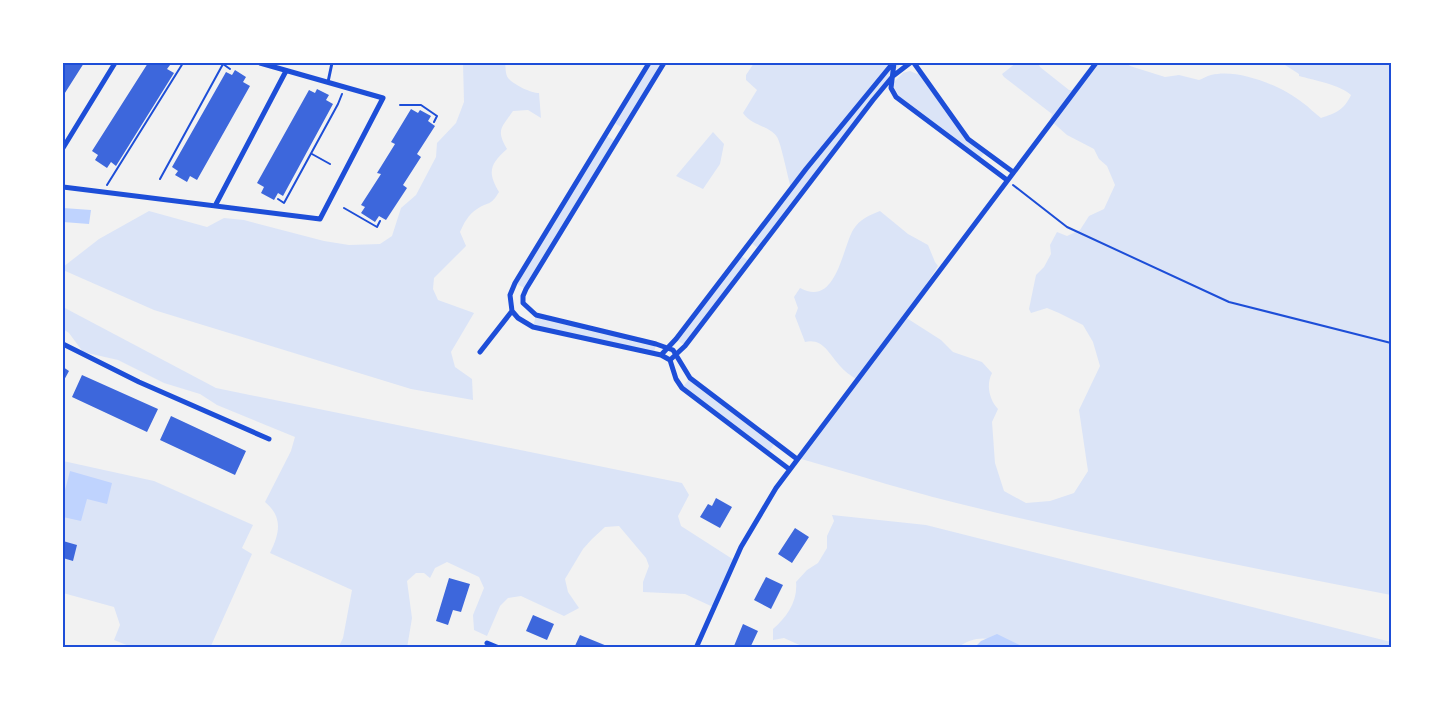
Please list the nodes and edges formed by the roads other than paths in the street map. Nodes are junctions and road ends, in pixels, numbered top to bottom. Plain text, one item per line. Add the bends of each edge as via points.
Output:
1 (115, 63) edge
2 (260, 63) edge
3 (332, 63) edge
4 (649, 63) edge
5 (664, 63) edge
6 (893, 63) edge
7 (912, 63) edge
8 (1096, 63) edge
9 (286, 71) junction
10 (893, 76) junction
11 (328, 82) junction
12 (610, 126) junction
13 (621, 133) junction
14 (63, 148) edge
15 (1013, 172) junction
16 (1007, 180) junction
17 (63, 188) edge
18 (215, 206) junction
19 (512, 311) junction
20 (63, 344) edge
21 (667, 347) junction
22 (480, 352) dead end
23 (677, 354) junction
24 (661, 355) junction
25 (670, 360) junction
26 (270, 439) dead end
27 (797, 459) junction
28 (789, 469) junction
29 (487, 642) dead end
30 (499, 648) edge
31 (696, 648) edge

1 - 14 street
2 - 9 street
3 - 11 lane
4 - 12 street
5 - 13 street
6 - 10 street
6 - 21 street
7 - 10 street
7 - 15 street via 968,139
8 - 15 street
9 - 11 street
9 - 18 street
10 - 16 street via 891,88 896,97
10 - 23 street
11 - 18 street via 383,98 320,219
12 - 13 street
12 - 19 street via 515,283 510,295
13 - 21 street via 526,289 524,303 536,315
15 - 16 street
16 - 27 street
17 - 18 street
19 - 22 street
19 - 24 street via 533,327
20 - 26 street
21 - 23 street
21 - 24 street
23 - 25 street
23 - 27 street via 690,378
24 - 25 street
25 - 28 street via 682,388
27 - 28 street
28 - 31 street via 741,547
29 - 30 street

